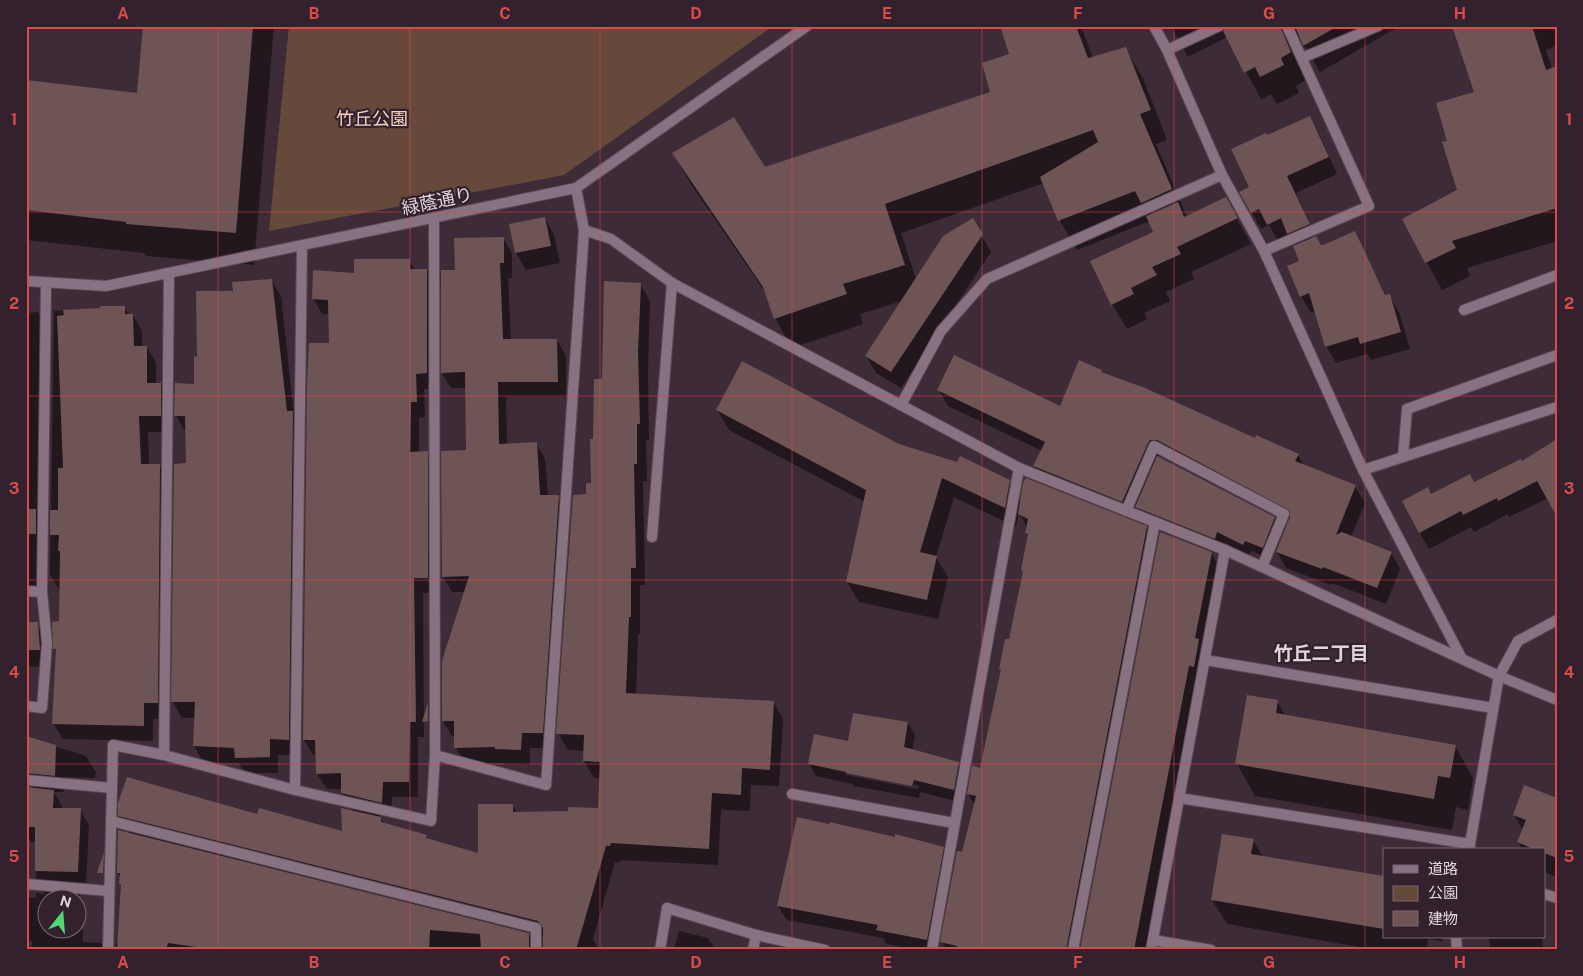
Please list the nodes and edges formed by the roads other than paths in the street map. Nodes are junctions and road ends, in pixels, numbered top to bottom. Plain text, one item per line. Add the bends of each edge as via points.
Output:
1 (807, 26) edge
2 (1154, 26) edge
3 (1219, 26) edge
4 (1287, 26) edge
5 (1378, 26) edge
6 (1167, 50) junction
7 (1302, 58) junction
8 (1222, 175) junction
9 (576, 188) junction
10 (434, 218) junction
11 (584, 230) junction
12 (302, 246) junction
13 (1264, 251) junction
14 (169, 274) junction
15 (1557, 275) edge
16 (26, 280) edge
17 (46, 283) junction
18 (672, 283) junction
19 (1464, 310) dead end
20 (1557, 355) edge
21 (901, 405) junction
22 (1557, 406) edge
23 (1403, 457) junction
24 (1019, 468) junction
25 (1363, 470) junction
26 (1126, 511) junction
27 (1155, 522) junction
28 (652, 537) dead end
29 (1225, 550) junction
30 (1262, 567) junction
31 (26, 591) edge
32 (42, 592) junction
33 (1557, 620) edge
34 (1461, 657) junction
35 (1205, 660) junction
36 (1499, 676) junction
37 (1557, 700) edge
38 (26, 706) edge
39 (1493, 708) junction
40 (164, 755) junction
41 (435, 755) junction
42 (26, 780) edge
43 (112, 788) junction
44 (295, 790) junction
45 (792, 794) dead end
46 (1179, 798) junction
47 (111, 821) junction
48 (954, 823) junction
49 (1469, 847) edge
50 (26, 884) edge
51 (109, 890) junction
52 (756, 935) junction
53 (1152, 945) edge
54 (108, 950) edge
55 (536, 950) edge
56 (660, 950) edge
57 (753, 950) edge
58 (825, 950) edge
59 (932, 950) edge
60 (1073, 950) edge
61 (1211, 950) edge

1 - 9 street, 緑蔭通り
2 - 6 street
3 - 6 street
4 - 7 street
5 - 7 street
6 - 8 street
7 - 13 street via 1370,206
8 - 13 street
8 - 21 street via 987,279 942,331
9 - 10 street, 緑蔭通り
9 - 11 street
10 - 12 street, 緑蔭通り
10 - 41 street
11 - 18 street via 611,239
11 - 41 street via 546,785
12 - 14 street, 緑蔭通り
12 - 44 street
13 - 25 street
14 - 17 street, 緑蔭通り via 106,286
14 - 40 street
15 - 19 street
16 - 17 street, 緑蔭通り
17 - 32 street
18 - 21 street
18 - 28 street
20 - 23 street via 1407,408
21 - 24 street
22 - 23 street
23 - 25 street
24 - 26 street
24 - 48 street
25 - 34 street
26 - 27 street
26 - 30 street via 1154,446 1284,514
27 - 29 street
27 - 60 street
29 - 30 street
29 - 35 street
30 - 34 street
31 - 32 street
32 - 38 street via 47,642 42,708
33 - 36 street via 1518,641
34 - 36 street
35 - 39 street
35 - 46 street
36 - 37 street
36 - 39 street
39 - 49 street
40 - 43 street via 112,745
40 - 44 street
41 - 44 street via 431,821
42 - 43 street
43 - 47 street
45 - 48 street
46 - 49 street
46 - 53 street
47 - 51 street
47 - 55 street via 536,928
48 - 59 street
50 - 51 street
51 - 54 street
52 - 56 street via 667,908
52 - 57 street
52 - 58 street
53 - 61 street

